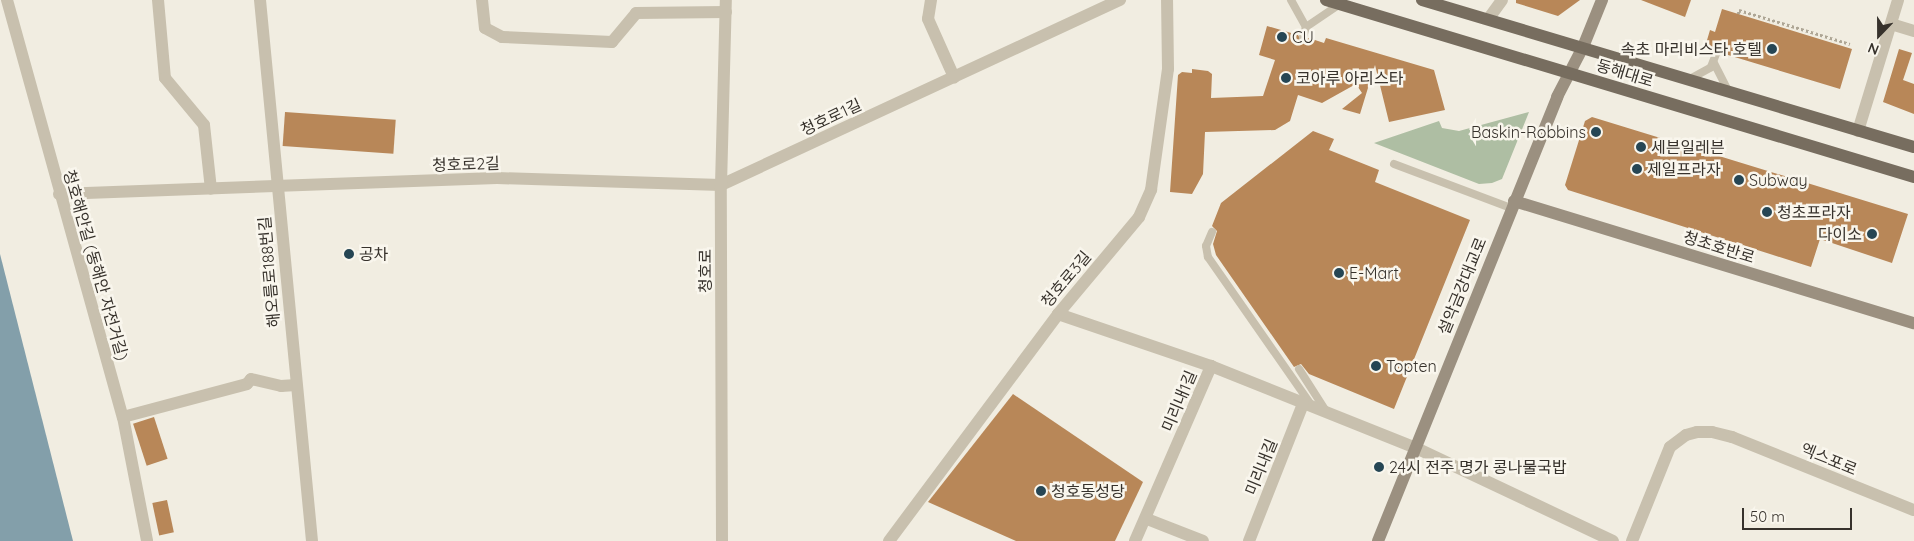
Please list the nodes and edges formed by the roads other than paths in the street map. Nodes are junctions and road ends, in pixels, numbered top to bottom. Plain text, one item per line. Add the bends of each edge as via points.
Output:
1 (7, 0) edge
2 (158, 0) edge
3 (260, 0) edge
4 (482, 0) edge
5 (931, 0) edge
6 (1120, 0) edge
7 (1167, 0) edge
8 (1291, 0) edge
9 (1326, 0) edge
10 (1422, 0) edge
11 (1502, 0) edge
12 (1602, 0) edge
13 (1898, 0) edge
14 (1340, 4) junction
15 (726, 6) edge
16 (1489, 18) junction
17 (1891, 24) junction
18 (1306, 27) junction
19 (1914, 31) edge
20 (1303, 37) dead end
21 (1583, 47) junction
22 (1718, 49) dead end
23 (1714, 63) junction
24 (1570, 73) junction
25 (954, 77) junction
26 (1687, 80) junction
27 (1730, 93) junction
28 (1858, 130) junction
29 (1914, 147) edge
30 (1394, 164) dead end
31 (1914, 177) edge
32 (721, 185) junction
33 (277, 186) junction
34 (211, 189) junction
35 (59, 194) junction
36 (1512, 205) junction
37 (1212, 232) dead end
38 (1058, 314) junction
39 (1914, 323) edge
40 (1211, 366) junction
41 (1299, 370) dead end
42 (296, 385) junction
43 (1309, 406) junction
44 (1329, 414) junction
45 (123, 417) junction
46 (1414, 447) junction
47 (1914, 510) edge
48 (1147, 519) junction
49 (147, 541) edge
50 (312, 541) edge
51 (722, 541) edge
52 (889, 541) edge
53 (1135, 541) edge
54 (1203, 541) edge
55 (1249, 541) edge
56 (1378, 541) edge
57 (1613, 541) edge
58 (1632, 541) edge

1 - 35 street, 청호해안길 (동해안 자전거길)
2 - 34 street via 164,78 204,125
3 - 33 street, 해오름로188번길
4 - 15 street via 485,28 502,37 612,42 636,12
5 - 25 street via 928,19
6 - 25 street, 청호로1길
7 - 38 street, 청호로3길 via 1168,69 1151,190 1139,218
8 - 18 lane
9 - 14 main road, 동해대로
10 - 16 main road, 동해대로
11 - 16 street
12 - 21 street, 설악금강대교로
13 - 17 street
14 - 18 lane
14 - 24 main road, 동해대로
15 - 32 street, 청호로
16 - 21 main road, 동해대로
17 - 19 street
17 - 28 street
18 - 20 lane
21 - 24 street, 설악금강대교로
21 - 26 main road, 동해대로
22 - 23 lane
23 - 26 lane
23 - 27 lane
24 - 31 main road, 동해대로
24 - 36 street, 설악금강대교로
25 - 32 street, 청호로1길
26 - 27 main road, 동해대로
27 - 28 main road, 동해대로
28 - 29 main road, 동해대로
30 - 36 lane
32 - 33 street, 청호로2길 via 497,178
32 - 51 street, 청호로
33 - 34 street, 청호로2길
33 - 42 street, 해오름로188번길
34 - 35 street, 청호로2길
35 - 45 street, 청호해안길 (동해안 자전거길)
36 - 39 street, 청초호반로
36 - 46 street, 설악금강대교로
37 - 43 lane via 1206,246 1208,256
38 - 40 street, 미리내1길
38 - 52 street, 청호로3길
40 - 43 street
40 - 48 street, 미리내1길
41 - 44 lane
42 - 45 street via 281,386 251,379 247,384
42 - 50 street, 해오름로188번길
43 - 44 street
43 - 55 street, 미리내길
44 - 46 street
45 - 49 street, 청호해안길 (동해안 자전거길)
46 - 56 street, 설악금강대교로
46 - 57 street
47 - 58 street, 엑스포로 via 1732,437 1696,432 1670,447
48 - 53 street, 미리내1길
48 - 54 street

